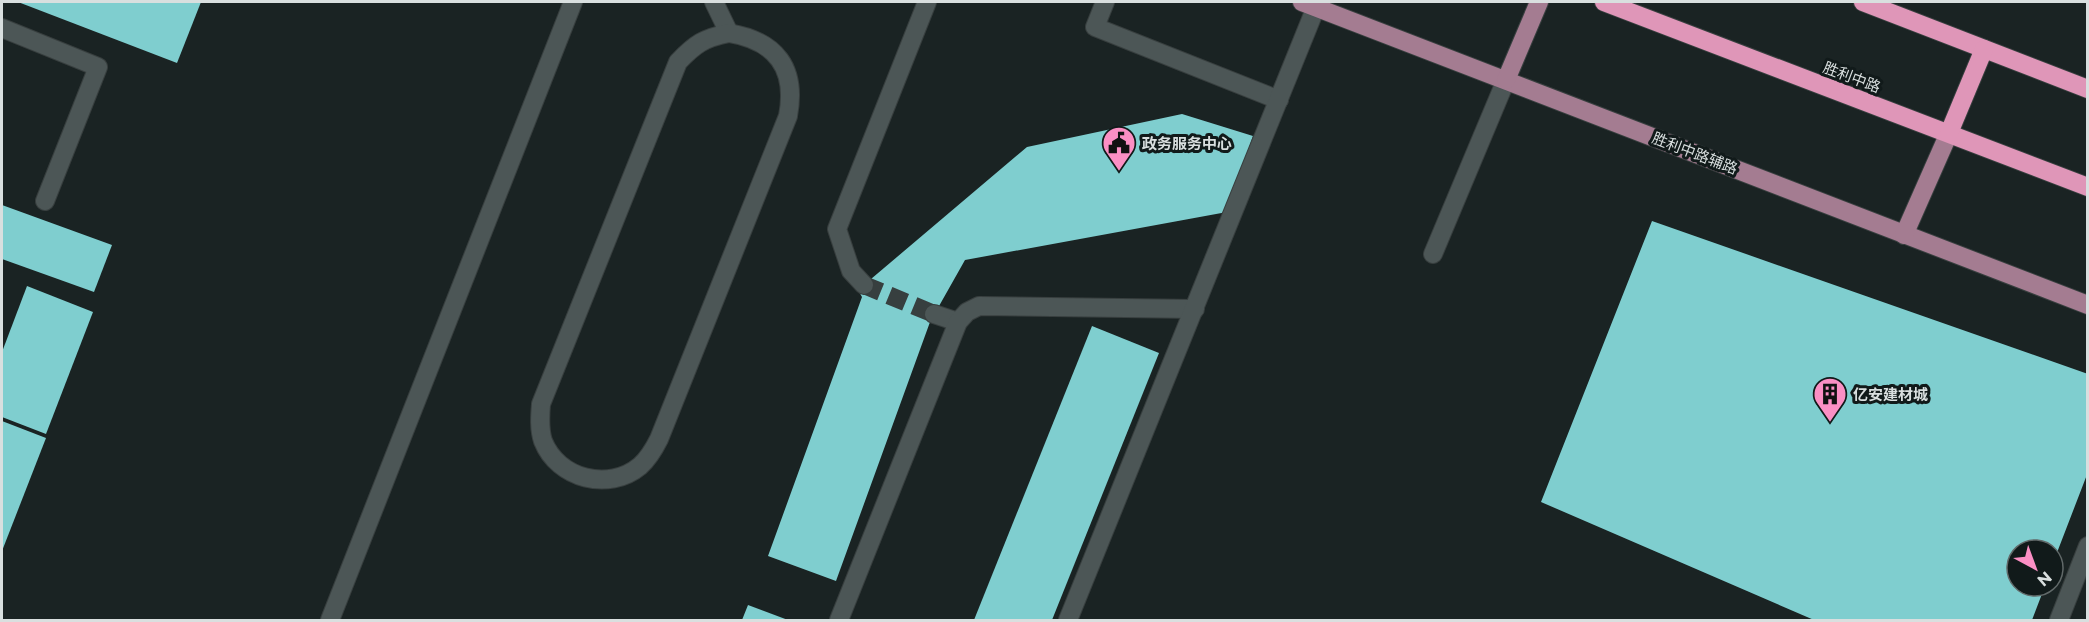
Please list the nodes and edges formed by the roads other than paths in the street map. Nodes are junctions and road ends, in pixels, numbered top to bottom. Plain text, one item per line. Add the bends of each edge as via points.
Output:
1 (573, 2) edge
2 (714, 2) edge
3 (927, 2) edge
4 (1105, 2) edge
5 (1539, 2) edge
6 (1604, 2) edge
7 (1863, 2) edge
8 (1309, 4) edge
9 (2, 28) edge
10 (729, 33) junction
11 (1984, 49) junction
12 (1506, 80) junction
13 (2088, 89) edge
14 (1279, 100) junction
15 (1949, 133) junction
16 (2088, 187) edge
17 (45, 201) dead end
18 (1904, 235) junction
19 (1433, 254) dead end
20 (864, 285) tunnel mouth
21 (2088, 305) edge
22 (1195, 309) junction
23 (934, 314) tunnel mouth
24 (958, 322) junction
25 (2088, 546) edge
26 (330, 621) edge
27 (839, 621) edge
28 (1068, 621) edge
29 (2059, 621) edge

1 - 26 street
2 - 10 street
3 - 20 street via 837,230 851,271
4 - 14 street via 1095,27
5 - 12 main road
6 - 15 highway, 胜利中路
7 - 11 highway
8 - 12 main road, 胜利中路辅路
8 - 14 street
9 - 17 street via 98,67
10 - 10 street via 709,37 678,62 541,404 543,441 562,467 577,476 610,480 626,475 651,454 788,116 789,80 781,61 767,46
11 - 13 highway
11 - 15 highway
12 - 18 main road, 胜利中路辅路
12 - 19 street
14 - 22 street
15 - 16 highway, 胜利中路
15 - 18 main road
18 - 21 main road, 胜利中路辅路
22 - 24 street via 979,306
22 - 28 street
23 - 24 street
24 - 27 street
25 - 29 street

